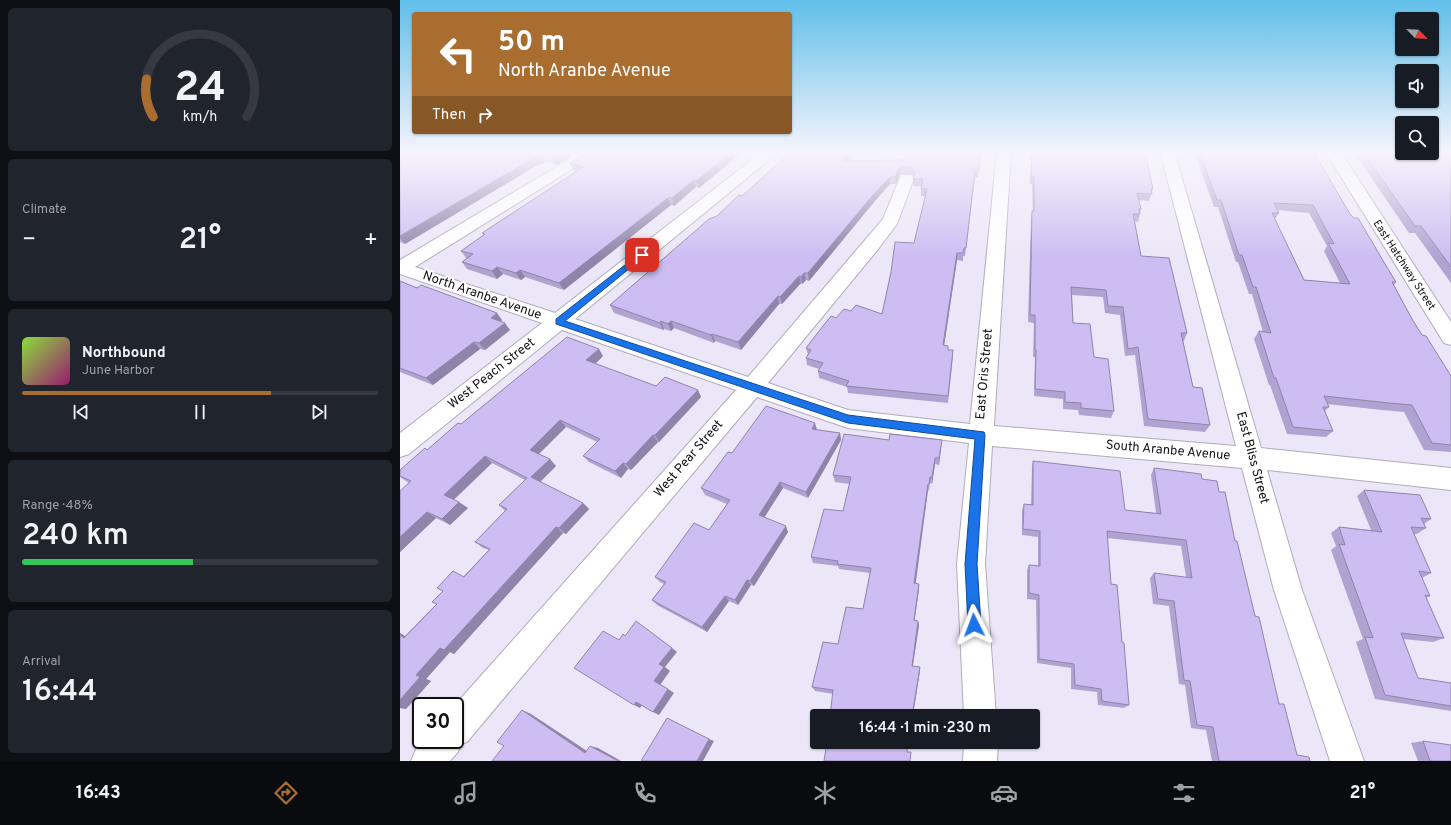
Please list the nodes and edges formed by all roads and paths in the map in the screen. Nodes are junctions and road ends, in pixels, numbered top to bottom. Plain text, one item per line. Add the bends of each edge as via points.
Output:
1 (535, 187) edge
2 (729, 187) edge
3 (903, 187) edge
4 (1001, 187) edge
5 (1178, 187) edge
6 (1355, 187) edge
7 (400, 268) edge
8 (559, 322) junction
9 (1451, 338) edge
10 (753, 386) junction
11 (980, 435) junction
12 (400, 447) edge
13 (1252, 458) junction
14 (1451, 479) edge
15 (980, 709) edge
16 (464, 720) edge
17 (438, 749) edge
18 (981, 749) edge
19 (428, 761) edge
20 (980, 761) edge
21 (1347, 761) edge

1 - 7 street
2 - 8 street, West Peach Street
3 - 10 street, West Pear Street via 891,220 878,238
4 - 11 street, East Oris Street
5 - 13 street, East Bliss Street
6 - 9 street, East Hatchway Street
7 - 8 street, North Aranbe Avenue
8 - 10 street, North Aranbe Avenue
8 - 12 street, West Peach Street
10 - 11 street, North Aranbe Avenue via 848,419
10 - 16 street, West Pear Street
11 - 13 street, South Aranbe Avenue
11 - 15 street, East Oris Street via 971,564
13 - 14 street, South Aranbe Avenue
13 - 21 street, East Bliss Street via 1288,590
17 - 19 street
18 - 20 street

